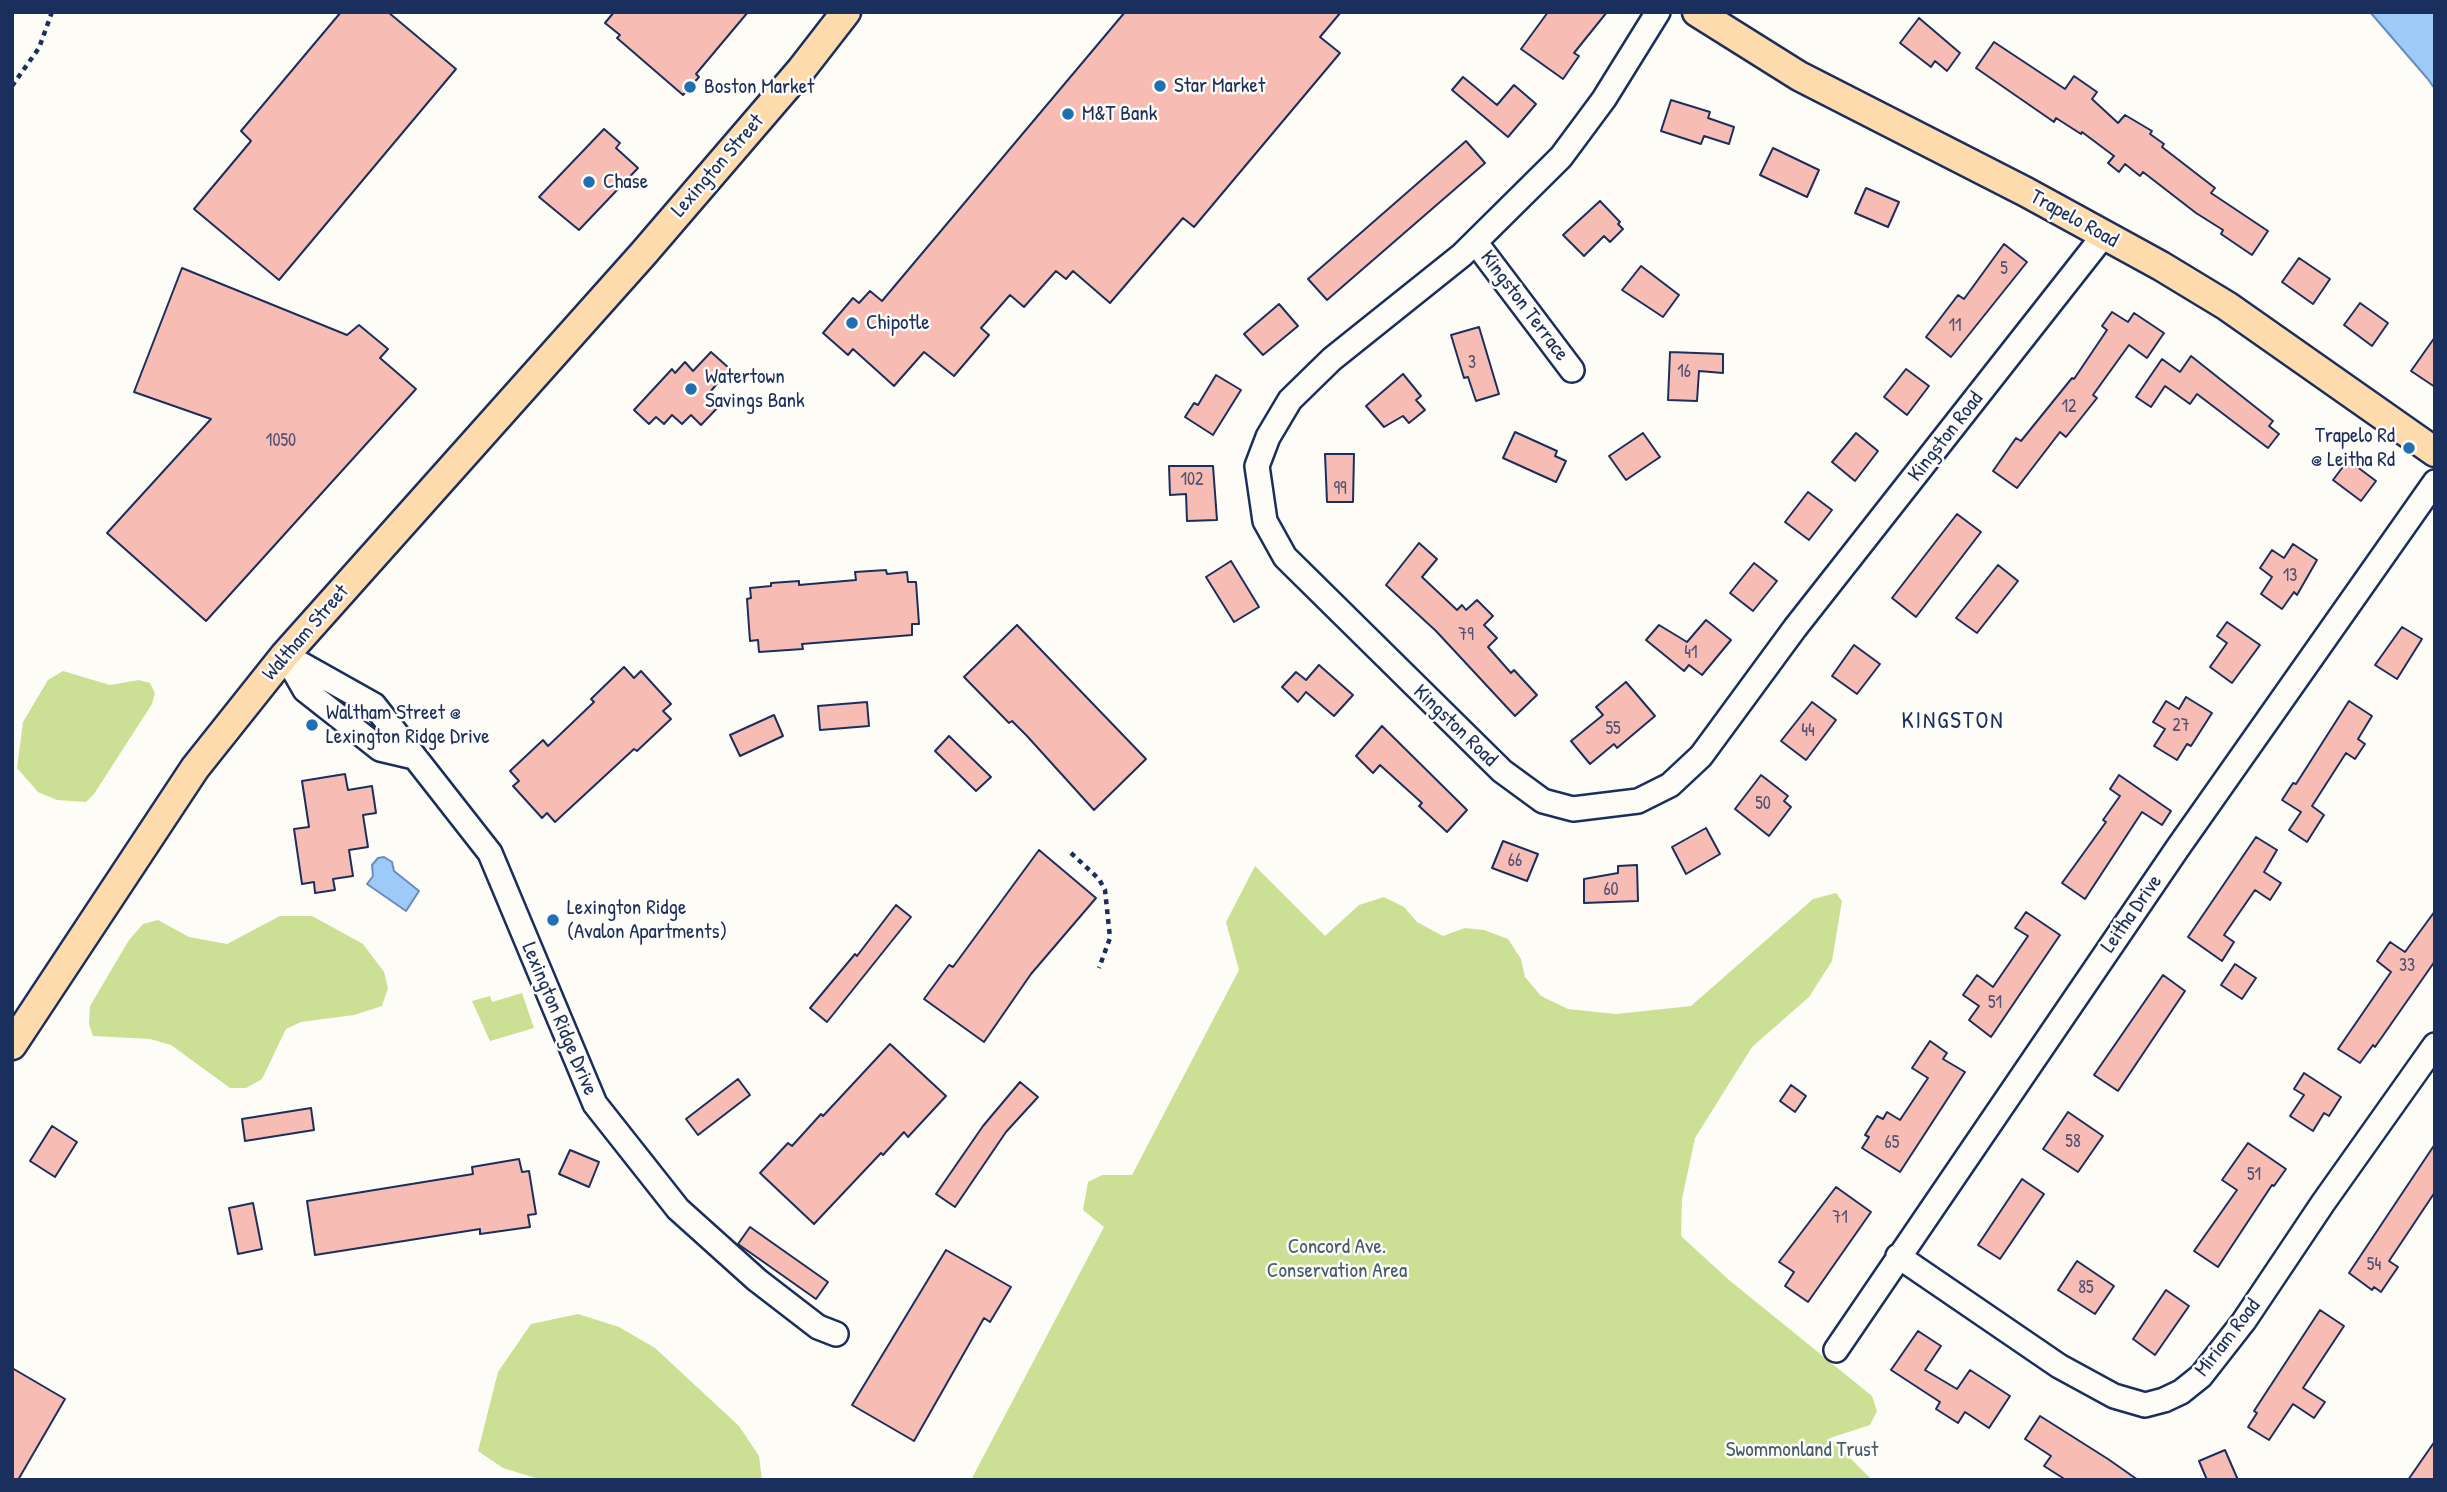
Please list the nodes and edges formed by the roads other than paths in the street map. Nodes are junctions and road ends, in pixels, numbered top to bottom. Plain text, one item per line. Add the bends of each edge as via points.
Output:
1 (846, 12) edge
2 (1658, 12) edge
3 (1697, 12) edge
4 (2104, 235) junction
5 (1476, 243) junction
6 (643, 254) joint
7 (1572, 370) dead end
8 (2435, 452) edge
9 (2435, 482) edge
10 (285, 654) junction
11 (414, 757) junction
12 (12, 1045) edge
13 (2435, 1045) edge
14 (1898, 1256) junction
15 (836, 1334) dead end
16 (1836, 1350) dead end

1 - 6 main road, Lexington Street
2 - 5 street, Kingston Road via 1561,157
3 - 4 main road, Trapelo Road via 1799,75
4 - 5 street, Kingston Road via 1796,628 1701,757 1670,785 1638,801 1573,808 1543,801 1502,771 1285,557 1265,521 1257,466 1290,400 1332,359
4 - 8 main road, Trapelo Road via 2227,306
5 - 7 street, Kingston Terrace
6 - 10 main road, Waltham Street
9 - 14 street, Leitha Drive
10 - 11 street, Lexington Ridge Drive via 374,705
10 - 11 street via 305,690 380,749
10 - 12 main road, Waltham Street via 195,768
11 - 15 street, Lexington Ridge Drive via 490,853 595,1104 678,1209 757,1280 818,1327
13 - 14 street, Miriam Road via 2244,1321 2201,1376 2164,1400 2145,1405 2114,1396 2059,1366
14 - 16 street, Leitha Drive

